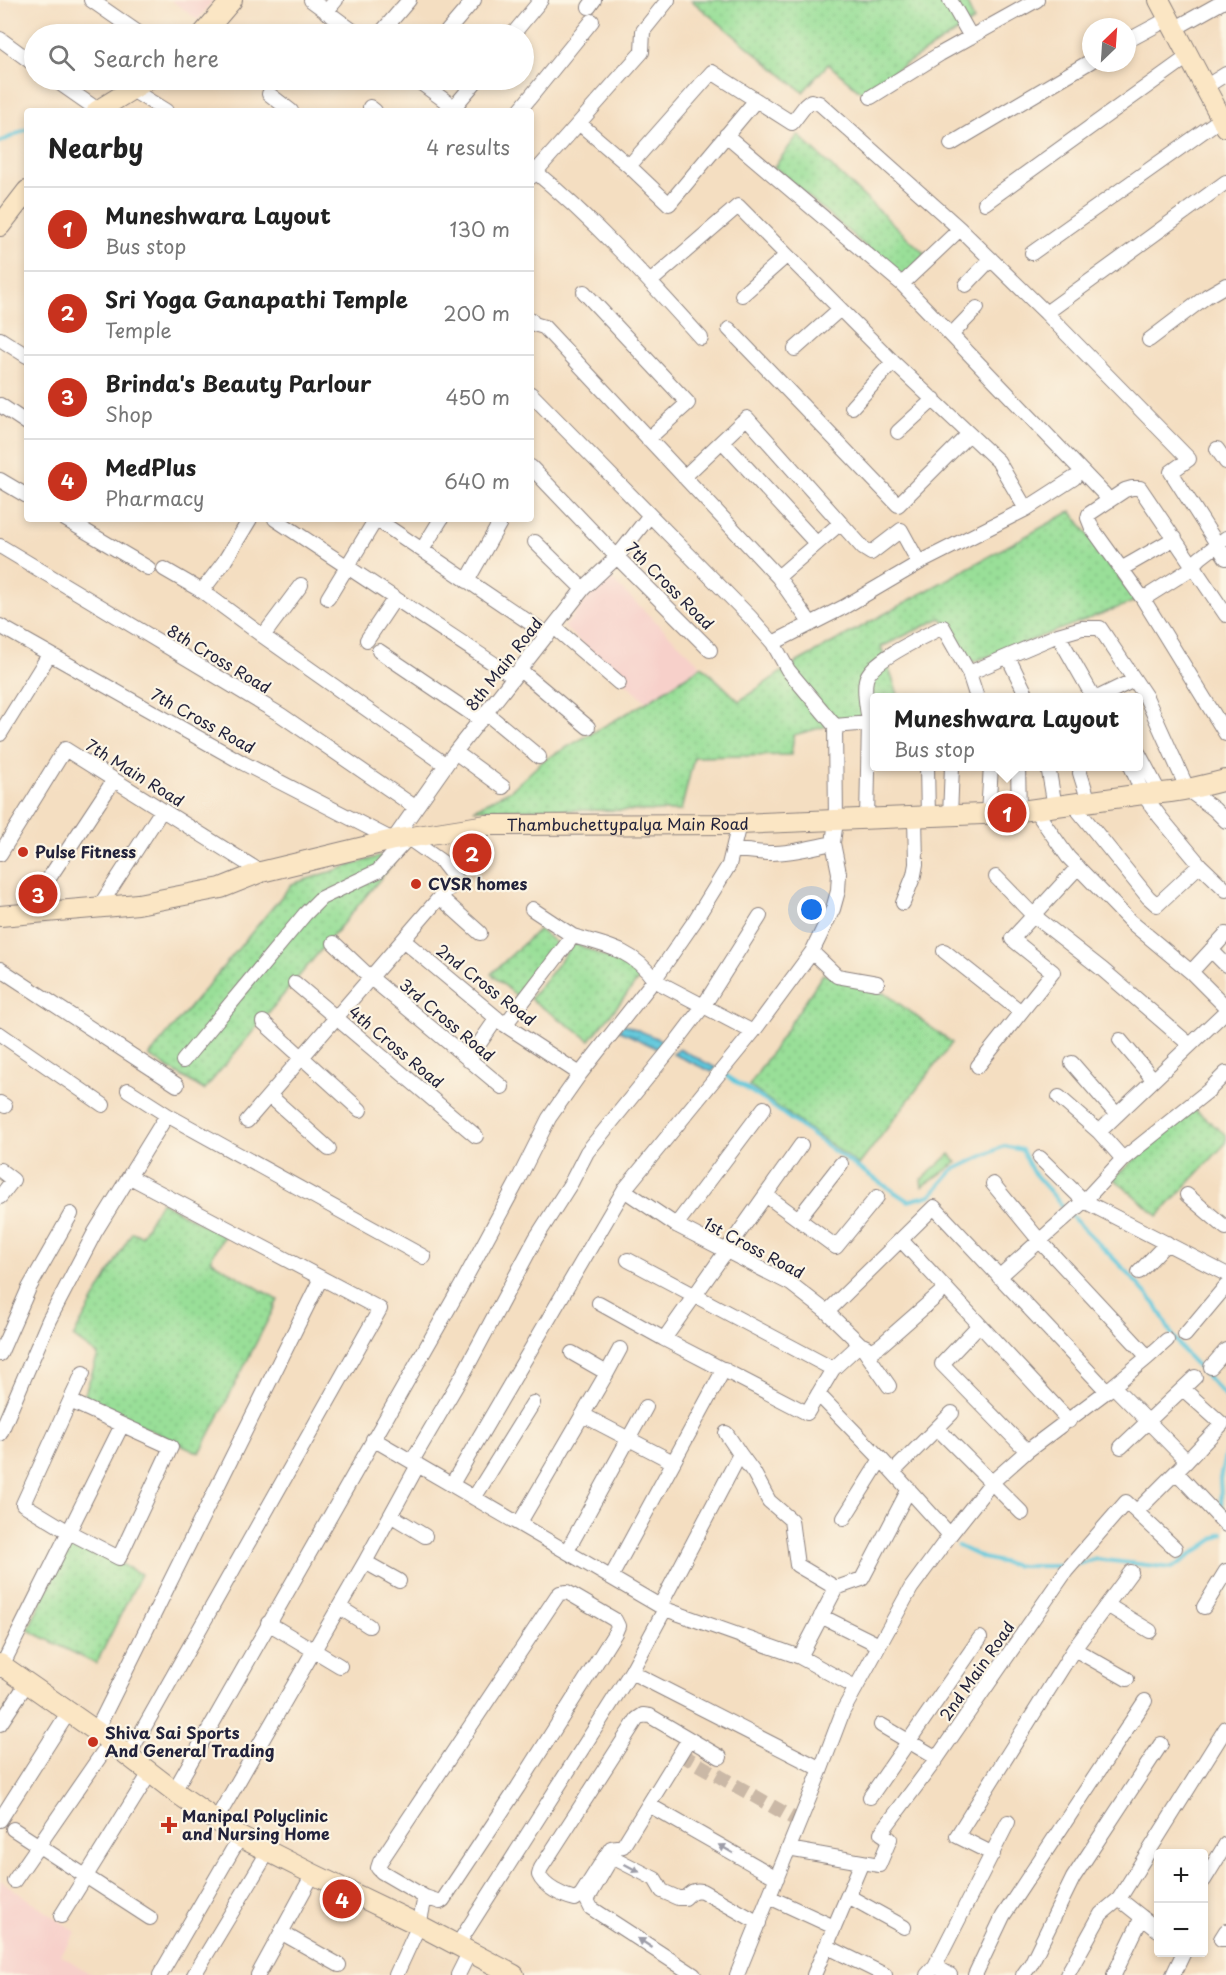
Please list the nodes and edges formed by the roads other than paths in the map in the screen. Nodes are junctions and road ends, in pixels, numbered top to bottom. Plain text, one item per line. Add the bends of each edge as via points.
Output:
1 (91, 0) edge
2 (232, 0) edge
3 (311, 0) edge
4 (336, 0) edge
5 (409, 0) edge
6 (474, 0) edge
7 (541, 0) edge
8 (668, 0) edge
9 (950, 0) edge
10 (1037, 0) edge
11 (1158, 0) edge
12 (1226, 0) edge
13 (326, 12) junction
14 (592, 21) dead end
15 (126, 24) edge
16 (212, 24) edge
17 (343, 24) edge
18 (389, 24) edge
19 (454, 24) edge
20 (521, 24) edge
21 (1171, 24) junction
22 (971, 37) junction
23 (1136, 38) edge
24 (0, 39) edge
25 (1189, 56) junction
26 (24, 57) edge
27 (1082, 66) edge
28 (1226, 74) edge
29 (1205, 87) junction
30 (69, 90) edge
31 (132, 90) edge
32 (145, 90) edge
33 (431, 90) edge
34 (470, 90) edge
35 (269, 94) dead end
36 (872, 97) dead end
37 (756, 100) junction
38 (93, 108) edge
39 (102, 108) edge
40 (163, 108) edge
41 (287, 108) edge
42 (456, 108) edge
43 (458, 108) edge
44 (521, 108) edge
45 (1224, 123) edge
46 (580, 124) junction
47 (726, 135) junction
48 (951, 144) dead end
49 (629, 166) junction
50 (534, 171) edge
51 (534, 173) edge
52 (1226, 182) edge
53 (24, 194) edge
54 (985, 203) dead end
55 (3, 216) edge
56 (960, 229) junction
57 (1032, 253) dead end
58 (786, 255) junction
59 (991, 259) junction
60 (650, 282) junction
61 (902, 284) junction
62 (966, 285) dead end
63 (1226, 285) edge
64 (584, 292) dead end
65 (742, 295) dead end
66 (977, 308) dead end
67 (840, 309) junction
68 (1046, 313) junction
69 (534, 324) edge
70 (729, 329) dead end
71 (951, 335) junction
72 (701, 338) dead end
73 (0, 339) edge
74 (1149, 340) dead end
75 (795, 348) dead end
76 (24, 354) edge
77 (893, 362) junction
78 (534, 397) edge
79 (933, 399) junction
80 (0, 405) edge
81 (852, 407) dead end
82 (24, 421) edge
83 (898, 432) dead end
84 (969, 434) junction
85 (648, 440) junction
86 (722, 441) junction
87 (1217, 449) dead end
88 (1226, 462) edge
89 (534, 470) edge
90 (684, 477) junction
91 (1074, 478) dead end
92 (0, 480) edge
93 (24, 494) edge
94 (1104, 494) dead end
95 (1026, 508) junction
96 (650, 516) junction
97 (70, 522) edge
98 (248, 522) edge
99 (280, 522) edge
100 (374, 522) edge
101 (380, 522) edge
102 (439, 522) edge
103 (500, 522) edge
104 (837, 526) dead end
105 (1175, 538) junction
106 (1221, 541) edge
107 (535, 542) dead end
108 (816, 543) junction
109 (0, 546) edge
110 (422, 550) junction
111 (617, 557) junction
112 (1226, 558) edge
113 (919, 563) junction
114 (1193, 566) junction
115 (348, 567) junction
116 (148, 568) dead end
117 (1121, 568) junction
118 (164, 569) dead end
119 (778, 577) junction
120 (467, 581) junction
121 (301, 585) dead end
122 (583, 590) junction
123 (202, 591) junction
124 (328, 597) dead end
125 (395, 598) junction
126 (1143, 599) junction
127 (1226, 615) edge
128 (811, 624) junction
129 (1, 628) edge
130 (551, 631) junction
131 (1058, 635) junction
132 (263, 636) junction
133 (367, 640) dead end
134 (773, 643) junction
135 (710, 650) dead end
136 (380, 651) dead end
137 (49, 654) junction
138 (1008, 657) junction
139 (517, 673) junction
140 (969, 673) junction
141 (1134, 680) junction
142 (619, 683) dead end
143 (975, 693) edge
144 (1026, 693) edge
145 (1093, 693) edge
146 (1107, 693) edge
147 (484, 717) junction
148 (869, 723) junction
149 (835, 726) junction
150 (588, 727) dead end
151 (0, 734) edge
152 (1226, 734) edge
153 (455, 752) junction
154 (539, 757) dead end
155 (446, 765) junction
156 (1143, 766) edge
157 (927, 771) edge
158 (951, 771) edge
159 (991, 771) edge
160 (1022, 771) edge
161 (1049, 771) edge
162 (1135, 771) edge
163 (1080, 773) dead end
164 (114, 780) junction
165 (1226, 780) edge
166 (503, 787) dead end
167 (1188, 790) junction
168 (1152, 794) junction
169 (415, 807) junction
170 (1054, 807) junction
171 (162, 810) junction
172 (988, 814) junction
173 (950, 816) junction
174 (922, 817) junction
175 (867, 819) junction
176 (836, 820) junction
177 (1226, 821) edge
178 (739, 824) junction
179 (437, 834) junction
180 (401, 839) junction
181 (833, 843) junction
182 (733, 851) junction
183 (0, 854) edge
184 (442, 861) junction
185 (1200, 865) junction
186 (1078, 867) junction
187 (261, 872) junction
188 (996, 877) dead end
189 (1226, 890) edge
190 (440, 897) junction
191 (903, 903) dead end
192 (99, 907) junction
193 (532, 909) dead end
194 (26, 913) junction
195 (1033, 915) junction
196 (0, 916) edge
197 (760, 916) dead end
198 (480, 933) dead end
199 (1226, 934) edge
200 (573, 936) junction
201 (404, 940) junction
202 (334, 943) dead end
203 (1211, 950) junction
204 (944, 951) dead end
205 (812, 952) junction
206 (1226, 965) edge
207 (0, 969) edge
208 (1191, 972) junction
209 (371, 978) junction
210 (654, 980) junction
211 (295, 983) dead end
212 (878, 983) dead end
213 (704, 1005) junction
214 (1226, 1009) edge
215 (1021, 1012) junction
216 (337, 1018) junction
217 (501, 1021) junction
218 (263, 1022) dead end
219 (753, 1032) junction
220 (0, 1034) edge
221 (1120, 1040) dead end
222 (1190, 1045) junction
223 (303, 1058) junction
224 (468, 1060) junction
225 (183, 1061) dead end
226 (1072, 1063) dead end
227 (978, 1066) dead end
228 (1226, 1073) edge
229 (580, 1074) junction
230 (1153, 1079) junction
231 (177, 1084) dead end
232 (502, 1087) dead end
233 (128, 1090) dead end
234 (270, 1096) junction
235 (1059, 1097) dead end
236 (103, 1105) dead end
237 (764, 1108) dead end
238 (360, 1110) dead end
239 (167, 1115) junction
240 (1117, 1115) junction
241 (247, 1121) dead end
242 (1099, 1132) junction
243 (476, 1136) dead end
244 (801, 1145) dead end
245 (328, 1149) dead end
246 (1040, 1158) dead end
247 (1123, 1159) junction
248 (841, 1164) dead end
249 (0, 1170) edge
250 (130, 1177) junction
251 (993, 1184) dead end
252 (624, 1190) junction
253 (1187, 1195) dead end
254 (767, 1196) junction
255 (0, 1197) edge
256 (877, 1197) dead end
257 (1084, 1201) junction
258 (71, 1214) dead end
259 (798, 1220) junction
260 (676, 1225) junction
261 (1226, 1228) edge
262 (901, 1240) junction
263 (1038, 1240) junction
264 (1167, 1243) junction
265 (726, 1251) junction
266 (424, 1257) dead end
267 (628, 1260) dead end
268 (1138, 1272) dead end
269 (1226, 1274) edge
270 (999, 1276) junction
271 (321, 1278) junction
272 (1226, 1286) edge
273 (946, 1288) junction
274 (695, 1295) junction
275 (599, 1303) dead end
276 (827, 1312) junction
277 (979, 1325) junction
278 (1185, 1335) dead end
279 (664, 1340) junction
280 (1167, 1340) dead end
281 (860, 1344) junction
282 (620, 1349) dead end
283 (1226, 1350) edge
284 (572, 1353) dead end
285 (0, 1354) edge
286 (1148, 1357) junction
287 (1211, 1367) dead end
288 (724, 1369) junction
289 (833, 1369) junction
290 (83, 1373) dead end
291 (607, 1373) junction
292 (1196, 1377) dead end
293 (890, 1386) dead end
294 (1110, 1389) junction
295 (1183, 1389) junction
296 (818, 1394) junction
297 (70, 1401) junction
298 (533, 1403) dead end
299 (646, 1407) dead end
300 (952, 1413) dead end
301 (583, 1415) junction
302 (1069, 1421) junction
303 (1148, 1421) junction
304 (122, 1425) junction
305 (937, 1428) junction
306 (726, 1432) dead end
307 (0, 1434) edge
308 (373, 1438) junction
309 (628, 1439) junction
310 (1121, 1447) dead end
311 (1027, 1451) junction
312 (740, 1454) junction
313 (881, 1459) junction
314 (1187, 1461) junction
315 (673, 1462) junction
316 (415, 1463) junction
317 (892, 1472) junction
318 (1176, 1472) junction
319 (991, 1483) junction
320 (452, 1484) junction
321 (909, 1489) junction
322 (474, 1497) junction
323 (1137, 1511) junction
324 (1022, 1513) dead end
325 (392, 1516) junction
326 (844, 1518) dead end
327 (1221, 1520) edge
328 (519, 1524) junction
329 (69, 1532) junction
330 (950, 1534) junction
331 (425, 1536) dead end
332 (1175, 1548) dead end
333 (567, 1551) junction
334 (365, 1562) junction
335 (1226, 1571) edge
336 (1131, 1572) dead end
337 (611, 1577) junction
338 (399, 1581) dead end
339 (836, 1588) junction
340 (1107, 1605) junction
341 (339, 1607) junction
342 (663, 1607) junction
343 (1204, 1607) dead end
344 (821, 1616) junction
345 (268, 1623) junction
346 (369, 1626) dead end
347 (1150, 1632) dead end
348 (981, 1638) dead end
349 (879, 1645) junction
350 (1074, 1649) junction
351 (314, 1651) junction
352 (800, 1658) junction
353 (340, 1666) dead end
354 (1, 1667) edge
355 (631, 1672) junction
356 (1127, 1679) dead end
357 (27, 1683) junction
358 (855, 1687) junction
359 (1145, 1701) dead end
360 (68, 1713) junction
361 (0, 1724) edge
362 (881, 1725) dead end
363 (1226, 1728) edge
364 (103, 1736) junction
365 (688, 1739) junction
366 (909, 1740) junction
367 (1161, 1744) dead end
368 (128, 1756) junction
369 (720, 1757) dead end
370 (937, 1758) junction
371 (821, 1769) junction
372 (150, 1773) junction
373 (174, 1791) junction
374 (870, 1797) dead end
375 (649, 1805) junction
376 (0, 1820) edge
377 (216, 1820) junction
378 (1008, 1822) dead end
379 (13, 1829) dead end
380 (240, 1837) junction
381 (1226, 1844) edge
382 (37, 1845) junction
383 (788, 1849) junction
384 (268, 1852) junction
385 (993, 1854) junction
386 (862, 1862) junction
387 (1208, 1872) edge
388 (313, 1874) junction
389 (86, 1877) junction
390 (777, 1878) junction
391 (14, 1881) dead end
392 (848, 1896) junction
393 (770, 1897) junction
394 (425, 1898) junction
395 (1119, 1899) junction
396 (61, 1916) dead end
397 (1142, 1917) junction
398 (150, 1918) dead end
399 (759, 1923) junction
400 (419, 1925) junction
401 (834, 1927) junction
402 (904, 1927) dead end
403 (1154, 1927) edge
404 (1226, 1931) edge
405 (282, 1933) junction
406 (1226, 1939) edge
407 (826, 1946) junction
408 (464, 1948) junction
409 (1182, 1957) edge
410 (339, 1965) dead end
411 (931, 1971) edge
412 (160, 1975) edge
413 (194, 1975) edge
414 (258, 1975) edge
415 (396, 1975) edge
416 (458, 1975) edge
417 (514, 1975) edge
418 (694, 1975) edge
419 (737, 1975) edge
420 (814, 1975) edge
421 (885, 1975) edge
422 (950, 1975) edge
423 (975, 1975) edge
424 (1023, 1975) edge
425 (1067, 1975) edge
426 (1114, 1975) edge
427 (1173, 1975) edge

1 - 15 street
2 - 16 main road
3 - 13 street
4 - 13 street
5 - 18 street
6 - 19 street
7 - 20 street
8 - 46 street via 643,31 642,52
9 - 22 street
10 - 22 street
11 - 21 main road
12 - 21 street
13 - 17 street
14 - 44 street
21 - 23 street
21 - 25 main road
22 - 36 street
24 - 26 street
25 - 29 main road
25 - 54 street
27 - 48 street
28 - 29 street
29 - 45 main road
30 - 38 street
31 - 39 main road
32 - 40 street
33 - 42 street
34 - 43 street
35 - 41 street
37 - 47 street
37 - 49 street via 712,72
37 - 56 street via 792,123 811,101 819,103
45 - 57 street
46 - 49 street
46 - 50 street
47 - 49 street via 669,204
47 - 61 street
51 - 60 street
52 - 68 street
53 - 55 main road
56 - 59 street
56 - 61 street
58 - 60 street via 738,206
58 - 65 street
58 - 67 street
59 - 62 street
59 - 68 street
60 - 72 street
61 - 71 street
63 - 74 street
64 - 85 street via 688,403
66 - 71 street
67 - 75 street
67 - 77 street
68 - 106 street via 1189,459 1171,472
69 - 85 street via 544,327
70 - 84 street via 898,505
71 - 94 street
73 - 76 street
77 - 79 street
77 - 81 street
78 - 96 street
79 - 83 street
79 - 84 street
80 - 82 street
84 - 95 street via 998,461
85 - 90 street
86 - 90 street
86 - 108 street
86 - 113 street via 744,420 863,548 871,553 901,530
87 - 88 street
89 - 111 street, 7th Cross Road
90 - 119 street
91 - 95 street
92 - 93 street
95 - 113 street
96 - 111 street, 8th Main Road
96 - 134 street
97 - 116 street
98 - 123 street
99 - 115 street
100 - 115 street
101 - 110 street
102 - 110 street
103 - 120 street
104 - 108 street
105 - 114 street
105 - 117 street
105 - 117 street via 1144,491 1125,490 1088,518
106 - 112 street
106 - 114 street
107 - 122 street
108 - 119 street
109 - 169 street, 8th Cross Road via 281,715
110 - 120 street
111 - 122 street, 8th Main Road
111 - 135 street, 7th Cross Road
113 - 128 street
114 - 126 street
114 - 127 street
115 - 124 street
115 - 125 street
117 - 126 street
118 - 123 street
119 - 128 street
120 - 130 street
121 - 132 street
122 - 130 street, 8th Main Road
123 - 132 street
125 - 133 street
125 - 139 street
126 - 152 street
128 - 134 street
129 - 137 street, 7th Cross Road
130 - 139 street, 8th Main Road
130 - 142 street
131 - 138 street
131 - 141 street via 1100,628
131 - 145 street
132 - 155 street
134 - 149 street via 788,670
136 - 147 street
137 - 151 street
137 - 180 street, 7th Cross Road via 263,773
138 - 140 street
138 - 144 street
139 - 147 street, 8th Main Road
139 - 150 street
140 - 143 street
140 - 148 street via 943,627 902,646 868,674 865,682
141 - 146 street
141 - 167 street via 1146,697
147 - 153 street, 8th Main Road
147 - 154 street
148 - 149 street
148 - 175 street
149 - 176 street
153 - 155 street, 8th Main Road
153 - 166 street
155 - 169 street, 8th Main Road
156 - 168 street
157 - 174 street
158 - 173 street
159 - 172 street
160 - 170 street
161 - 170 street
162 - 168 street
163 - 170 street
164 - 171 street, 7th Main Road
164 - 183 street, 7th Main Road via 65,749
164 - 194 street
165 - 167 main road, Thambuchettypalya Main Road
167 - 168 main road, Thambuchettypalya Main Road
167 - 177 street
168 - 170 main road, Thambuchettypalya Main Road
168 - 185 street
169 - 180 street, 8th Main Road
170 - 172 main road, Thambuchettypalya Main Road
170 - 185 street via 1157,905
170 - 186 street via 1068,857
171 - 187 street, 7th Main Road
171 - 192 street
172 - 173 main road, Thambuchettypalya Main Road
173 - 174 main road, Thambuchettypalya Main Road
174 - 175 main road, Thambuchettypalya Main Road
174 - 191 street via 914,875
175 - 176 main road, Thambuchettypalya Main Road
176 - 178 main road, Thambuchettypalya Main Road
176 - 181 street
178 - 179 main road, Thambuchettypalya Main Road via 487,825
178 - 182 street
179 - 180 main road, Thambuchettypalya Main Road
179 - 184 street
180 - 184 street, 7th Cross Road
180 - 187 main road, Thambuchettypalya Main Road
180 - 225 street, 8th Main Road via 378,871 321,898 305,914
181 - 182 street via 778,852
181 - 205 street via 838,891
182 - 210 street via 729,865
184 - 190 street via 457,881
185 - 189 street
186 - 195 street
186 - 208 street via 1131,922
187 - 192 main road, Thambuchettypalya Main Road via 220,888 138,904
188 - 195 street
190 - 198 street
190 - 201 street
192 - 194 main road, Thambuchettypalya Main Road
193 - 200 street
194 - 196 main road, Thambuchettypalya Main Road
195 - 215 street via 1012,939 1053,972
195 - 222 street
197 - 213 street
199 - 203 street
200 - 210 street via 622,951 645,966
200 - 217 street
201 - 209 street
201 - 217 street, 2nd Cross Road
202 - 209 street, 3rd Cross Road
203 - 206 street
203 - 208 street
204 - 215 street
205 - 212 street via 837,976
205 - 219 street
207 - 231 street
208 - 214 street
209 - 216 street
209 - 224 street, 3rd Cross Road
210 - 213 street
210 - 229 street
211 - 216 street, 4th Cross Road
213 - 219 street
213 - 316 street via 587,1152 536,1238
214 - 222 street
215 - 227 street
216 - 223 street
216 - 243 street, 4th Cross Road
217 - 224 street
217 - 229 street, 2nd Cross Road
218 - 223 street
219 - 252 street
220 - 236 street
221 - 230 street
222 - 230 street
223 - 234 street
223 - 238 street
224 - 232 street, 3rd Cross Road
226 - 240 street
228 - 247 street
229 - 308 street via 549,1118 460,1288
230 - 240 street
233 - 239 street
234 - 241 street
234 - 245 street
235 - 242 street
237 - 260 street
239 - 250 street
239 - 266 street
240 - 242 street
242 - 247 street
244 - 254 street
246 - 257 street
247 - 257 street
248 - 259 street
249 - 255 street via 13,1180
250 - 271 street
250 - 307 street via 95,1232 48,1320
251 - 263 street
252 - 260 street, 1st Cross Road
252 - 320 street
253 - 261 street
254 - 259 street
254 - 265 street
256 - 259 street via 836,1247
257 - 263 street
257 - 264 street
258 - 285 street via 29,1288
260 - 265 street, 1st Cross Road
262 - 270 street via 934,1207
262 - 273 street
262 - 276 street
263 - 270 street
263 - 286 street
264 - 268 street
264 - 269 street
265 - 274 street
265 - 276 street, 1st Cross Road via 791,1284
267 - 274 street
270 - 294 street
271 - 364 street
271 - 368 street via 380,1309
272 - 278 street
273 - 277 street
273 - 281 street via 881,1345 873,1350
274 - 279 street
274 - 289 street
275 - 279 street
276 - 281 street, 1st Cross Road
277 - 302 street
277 - 311 street via 942,1364
279 - 288 street
280 - 286 street
281 - 289 street
281 - 293 street, 1st Cross Road
282 - 291 street
283 - 287 street
284 - 291 street
286 - 294 street
288 - 296 street via 807,1413
288 - 315 street
289 - 296 street
290 - 297 street
291 - 301 street
292 - 295 street
294 - 302 street
294 - 303 street
295 - 303 street
295 - 314 street via 1222,1424
296 - 313 street
297 - 304 street
297 - 329 street via 23,1504
298 - 322 street
299 - 309 street
300 - 305 street
301 - 309 street
301 - 328 street
302 - 311 street
303 - 310 street
303 - 314 street
304 - 329 street
304 - 329 street via 171,1447 119,1558
305 - 317 street
305 - 319 street
306 - 312 street
308 - 316 street
308 - 345 street
309 - 315 street
309 - 333 street
311 - 319 street
312 - 339 street via 769,1501 791,1520 797,1565
312 - 342 street
313 - 317 street
313 - 326 street
314 - 318 street
315 - 337 street
316 - 320 street
316 - 325 street
317 - 321 street
318 - 323 street
318 - 327 street
319 - 324 street
319 - 330 street
320 - 322 street
321 - 330 street
321 - 339 street via 862,1579
322 - 328 street
323 - 332 street
323 - 370 street, 2nd Main Road via 1126,1502 1070,1566
325 - 331 street
325 - 334 street
328 - 333 street
329 - 354 street
330 - 349 street via 911,1588
333 - 337 street
334 - 338 street
334 - 341 street
335 - 343 street
336 - 340 street
337 - 342 street
339 - 344 street
340 - 347 street
340 - 350 street
341 - 346 street
341 - 351 street
342 - 352 street
342 - 355 street
344 - 349 street
344 - 352 street
345 - 351 street
345 - 373 street
348 - 366 street
349 - 358 street
350 - 356 street
350 - 385 street via 957,1836
351 - 353 street
351 - 377 street
352 - 358 street
354 - 357 main road
355 - 371 street
355 - 408 street
357 - 360 main road
357 - 361 street
358 - 371 street
359 - 423 street via 1003,1916
360 - 364 main road
360 - 376 street
362 - 366 street
363 - 395 street
364 - 368 main road
364 - 382 street
365 - 369 street
365 - 375 street
365 - 375 street via 650,1716 638,1719 542,1868 542,1881 567,1897 575,1899 581,1895 611,1848 623,1846
366 - 370 street
366 - 374 street
367 - 424 street via 1074,1878
368 - 372 main road
370 - 386 street, 2nd Main Road via 881,1833 890,1839 879,1865
371 - 383 street
372 - 373 main road
372 - 389 street
373 - 377 main road
390 -> 375 street
377 - 380 main road
378 - 385 street
379 - 382 street
380 - 384 main road
380 - 412 street
381 - 387 street
382 - 389 street
382 - 391 street
383 - 386 street
383 - 390 street
384 - 388 main road
384 - 413 street
385 - 411 street
386 - 392 street
388 - 400 main road
388 - 405 street
389 - 396 street
389 - 398 street
390 - 393 street
392 - 401 street
392 - 402 street
393 - 399 street
393 - 401 street
394 - 394 street via 382,1872 378,1868 380,1862 522,1646 557,1596 567,1592 615,1620 615,1633 443,1900
394 - 400 street
395 - 397 street
395 - 425 street via 1101,1914
397 - 403 street
397 - 426 street
418 -> 399 street via 591,1908 587,1900 609,1862 616,1859 655,1879 662,1891 678,1898 702,1891
399 - 419 street
400 - 408 main road
400 - 415 street
401 - 407 street
404 - 406 street via 1221,1939
405 - 410 street
405 - 414 street
407 - 420 street
407 - 421 street
408 - 416 street
408 - 417 main road
409 - 427 street
411 - 422 street

